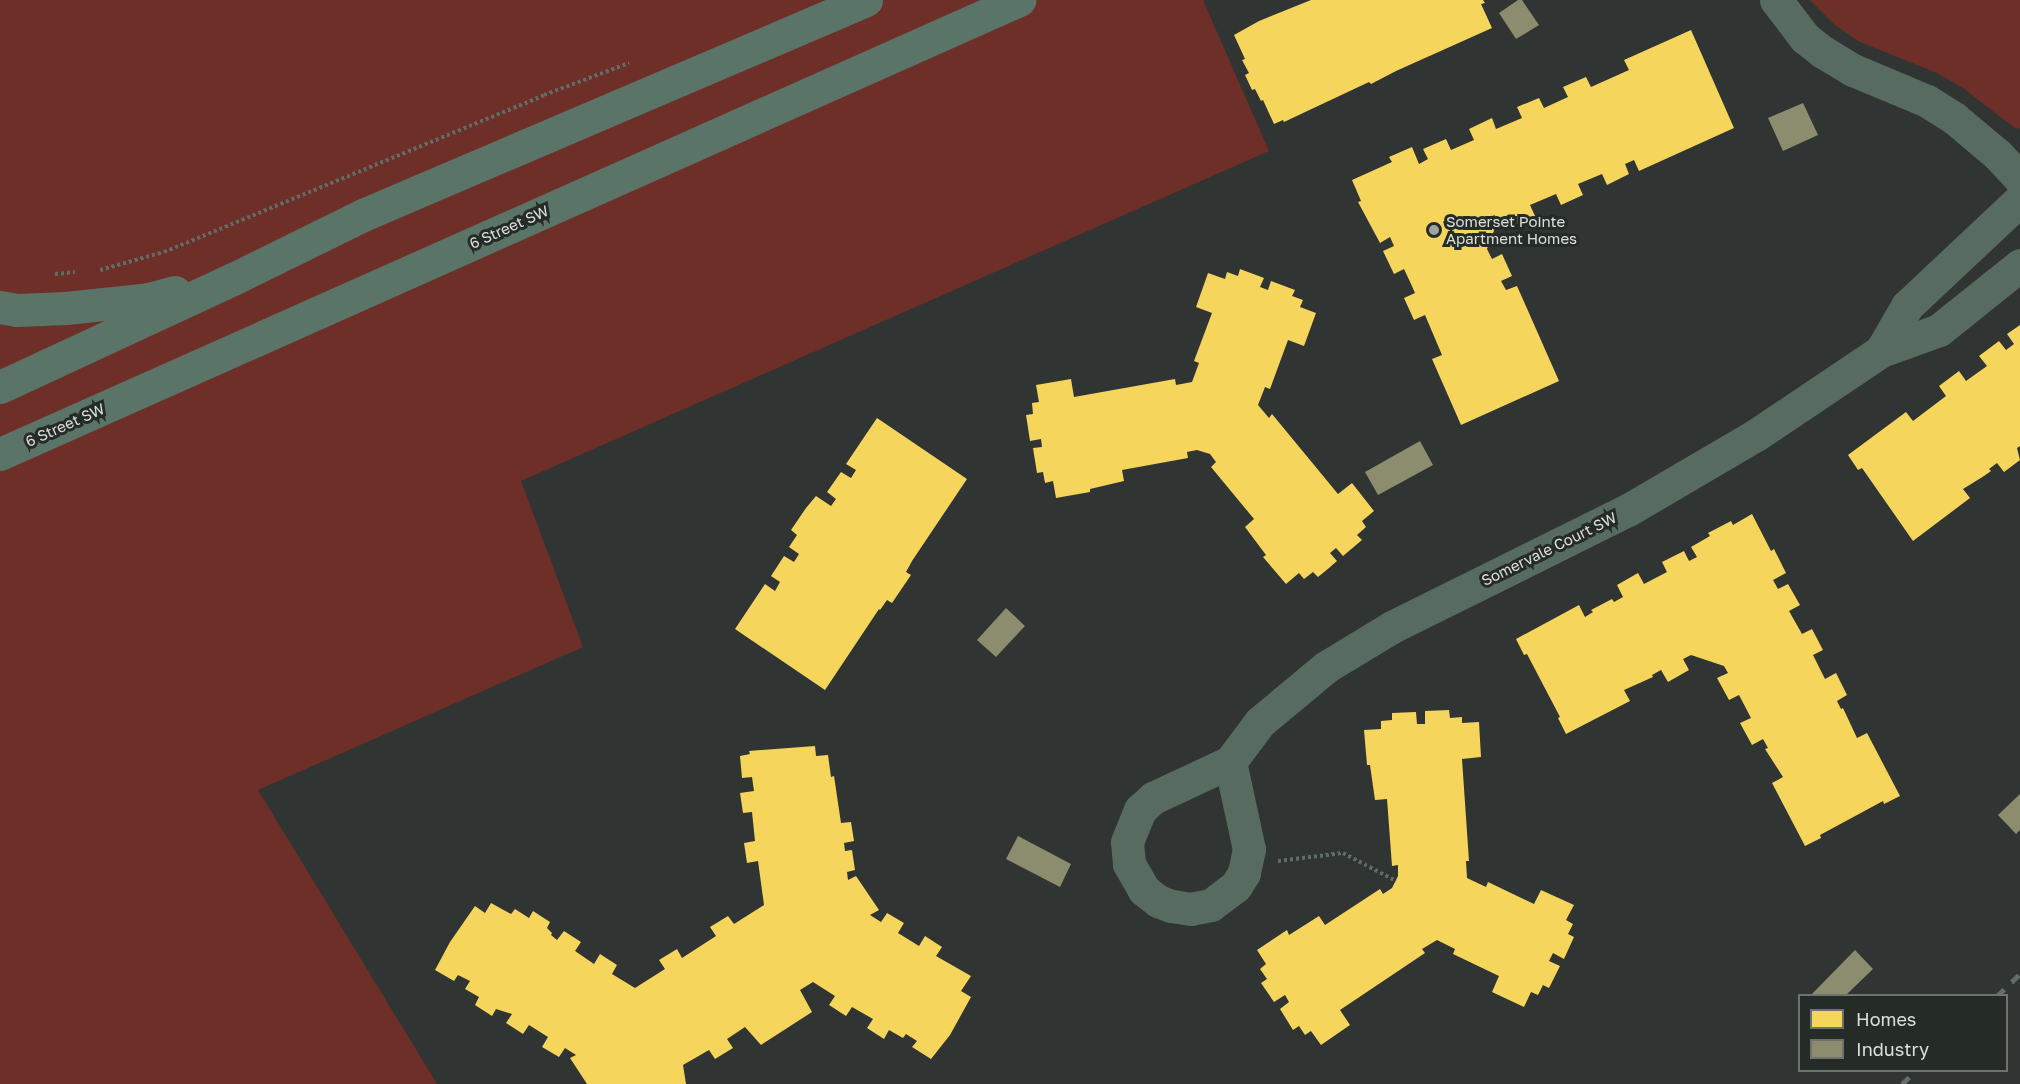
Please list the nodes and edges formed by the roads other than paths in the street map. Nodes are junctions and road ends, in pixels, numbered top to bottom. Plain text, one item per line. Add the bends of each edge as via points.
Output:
1 (866, 0) edge
2 (1019, 0) edge
3 (1776, 0) edge
4 (2020, 179) edge
5 (2020, 200) edge
6 (2020, 265) edge
7 (236, 278) junction
8 (0, 307) edge
9 (1881, 351) junction
10 (0, 387) edge
11 (0, 454) edge
12 (1230, 762) junction

1 - 7 main road via 363,215
2 - 11 main road, 6 Street SW
3 - 4 street via 1805,38 1824,52 1954,118
5 - 9 street, Somervale Court SW via 1907,306
6 - 9 street, Somervale Court SW via 1939,330
7 - 8 main road via 149,299 66,308
7 - 10 main road
9 - 12 street, Somervale Court SW via 1756,435 1628,510 1458,593 1326,667 1260,722
12 - 12 street, Somervale Court SW via 1152,798 1140,810 1127,842 1129,864 1144,890 1158,901 1191,909 1211,905 1236,886 1244,873 1249,849

